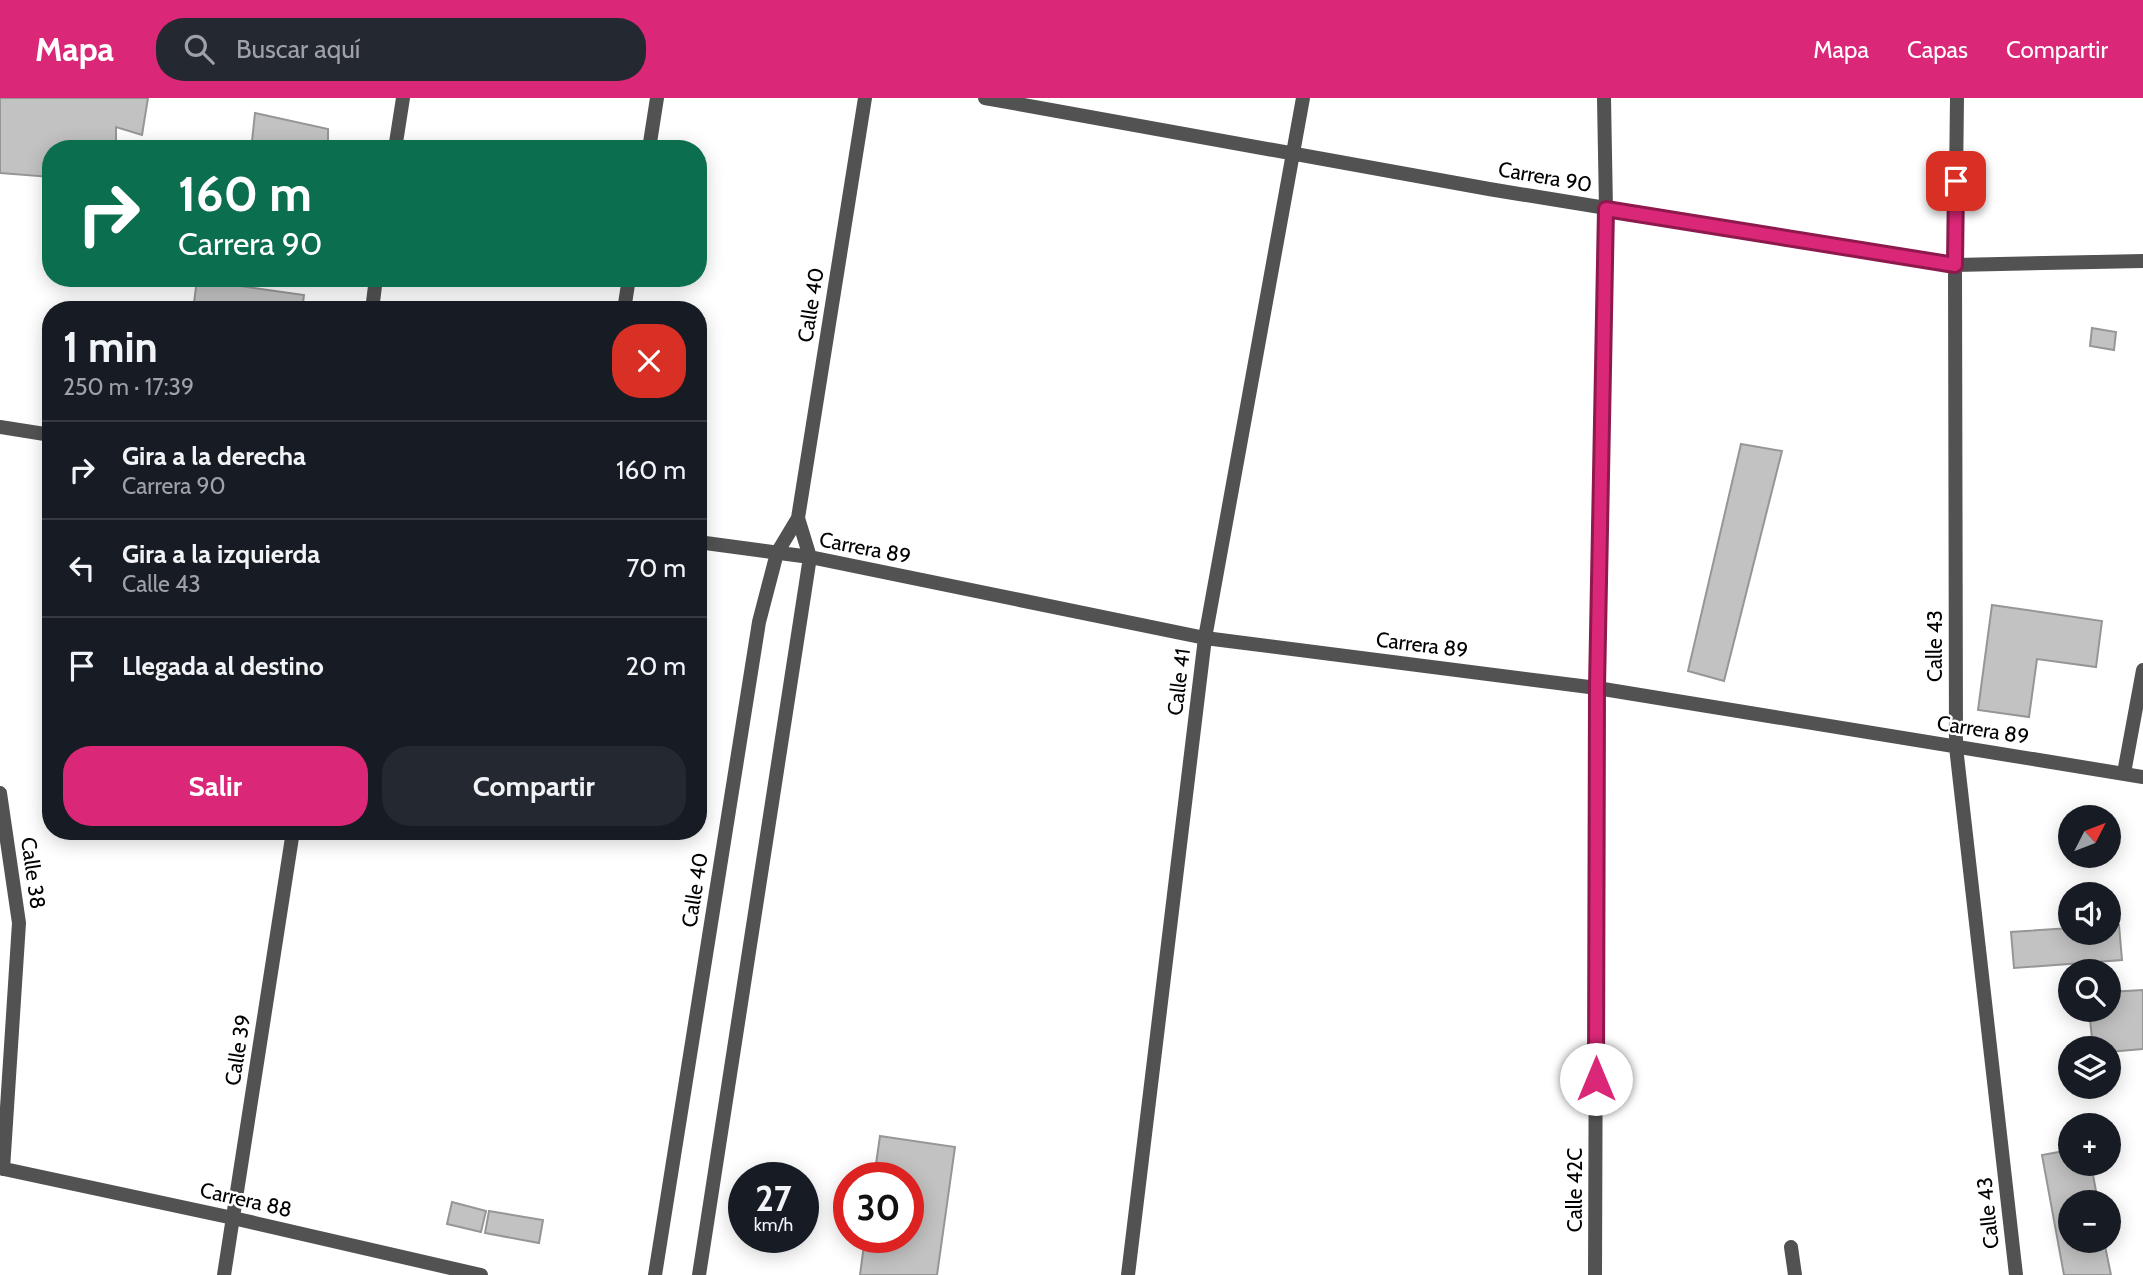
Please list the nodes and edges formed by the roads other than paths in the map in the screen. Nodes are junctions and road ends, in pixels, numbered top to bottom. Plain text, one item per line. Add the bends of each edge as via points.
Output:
1 (403, 98) edge
2 (657, 98) edge
3 (864, 98) edge
4 (985, 98) edge
5 (1303, 98) edge
6 (1604, 98) edge
7 (1957, 98) edge
8 (396, 140) edge
9 (650, 140) edge
10 (1294, 152) junction
11 (1606, 209) junction
12 (2143, 261) edge
13 (1955, 265) junction
14 (0, 427) edge
15 (42, 434) edge
16 (798, 518) junction
17 (707, 543) edge
18 (777, 553) junction
19 (810, 558) junction
20 (1205, 638) junction
21 (2143, 670) edge
22 (1597, 688) junction
23 (1956, 747) junction
24 (2123, 774) junction
25 (2143, 777) edge
26 (0, 793) edge
27 (292, 840) edge
28 (1, 1169) edge
29 (233, 1218) junction
30 (1791, 1247) dead end
31 (224, 1275) edge
32 (481, 1275) edge
33 (655, 1275) edge
34 (699, 1275) edge
35 (1128, 1275) edge
36 (1595, 1275) edge
37 (1795, 1275) edge
38 (2016, 1275) edge

1 - 8 street
2 - 9 street
3 - 16 street, Calle 40
4 - 10 street, Carrera 90
5 - 10 street, Calle 41
6 - 11 street, Calle 42C
7 - 13 street, Calle 43
10 - 11 street, Carrera 90
10 - 20 street, Calle 41
11 - 13 street, Carrera 90
11 - 22 street, Calle 42C
12 - 13 street, Carrera 90
13 - 23 street, Calle 43
14 - 15 street
16 - 18 street, Calle 40
16 - 19 street, Calle 40
17 - 18 street, Carrera 89
18 - 19 street, Carrera 89
18 - 33 street, Calle 40 via 759,622
19 - 20 street, Carrera 89
19 - 34 street, Calle 40
20 - 22 street, Carrera 89
20 - 35 street, Calle 41
21 - 24 street
22 - 23 street, Carrera 89
22 - 36 street, Calle 42C
23 - 24 street, Carrera 89
23 - 38 street, Calle 43
24 - 25 street, Carrera 89
26 - 28 street, Calle 38 via 19,923
27 - 29 street, Calle 39
28 - 29 street, Carrera 88
29 - 31 street, Calle 39
29 - 32 street, Carrera 88
30 - 37 street

